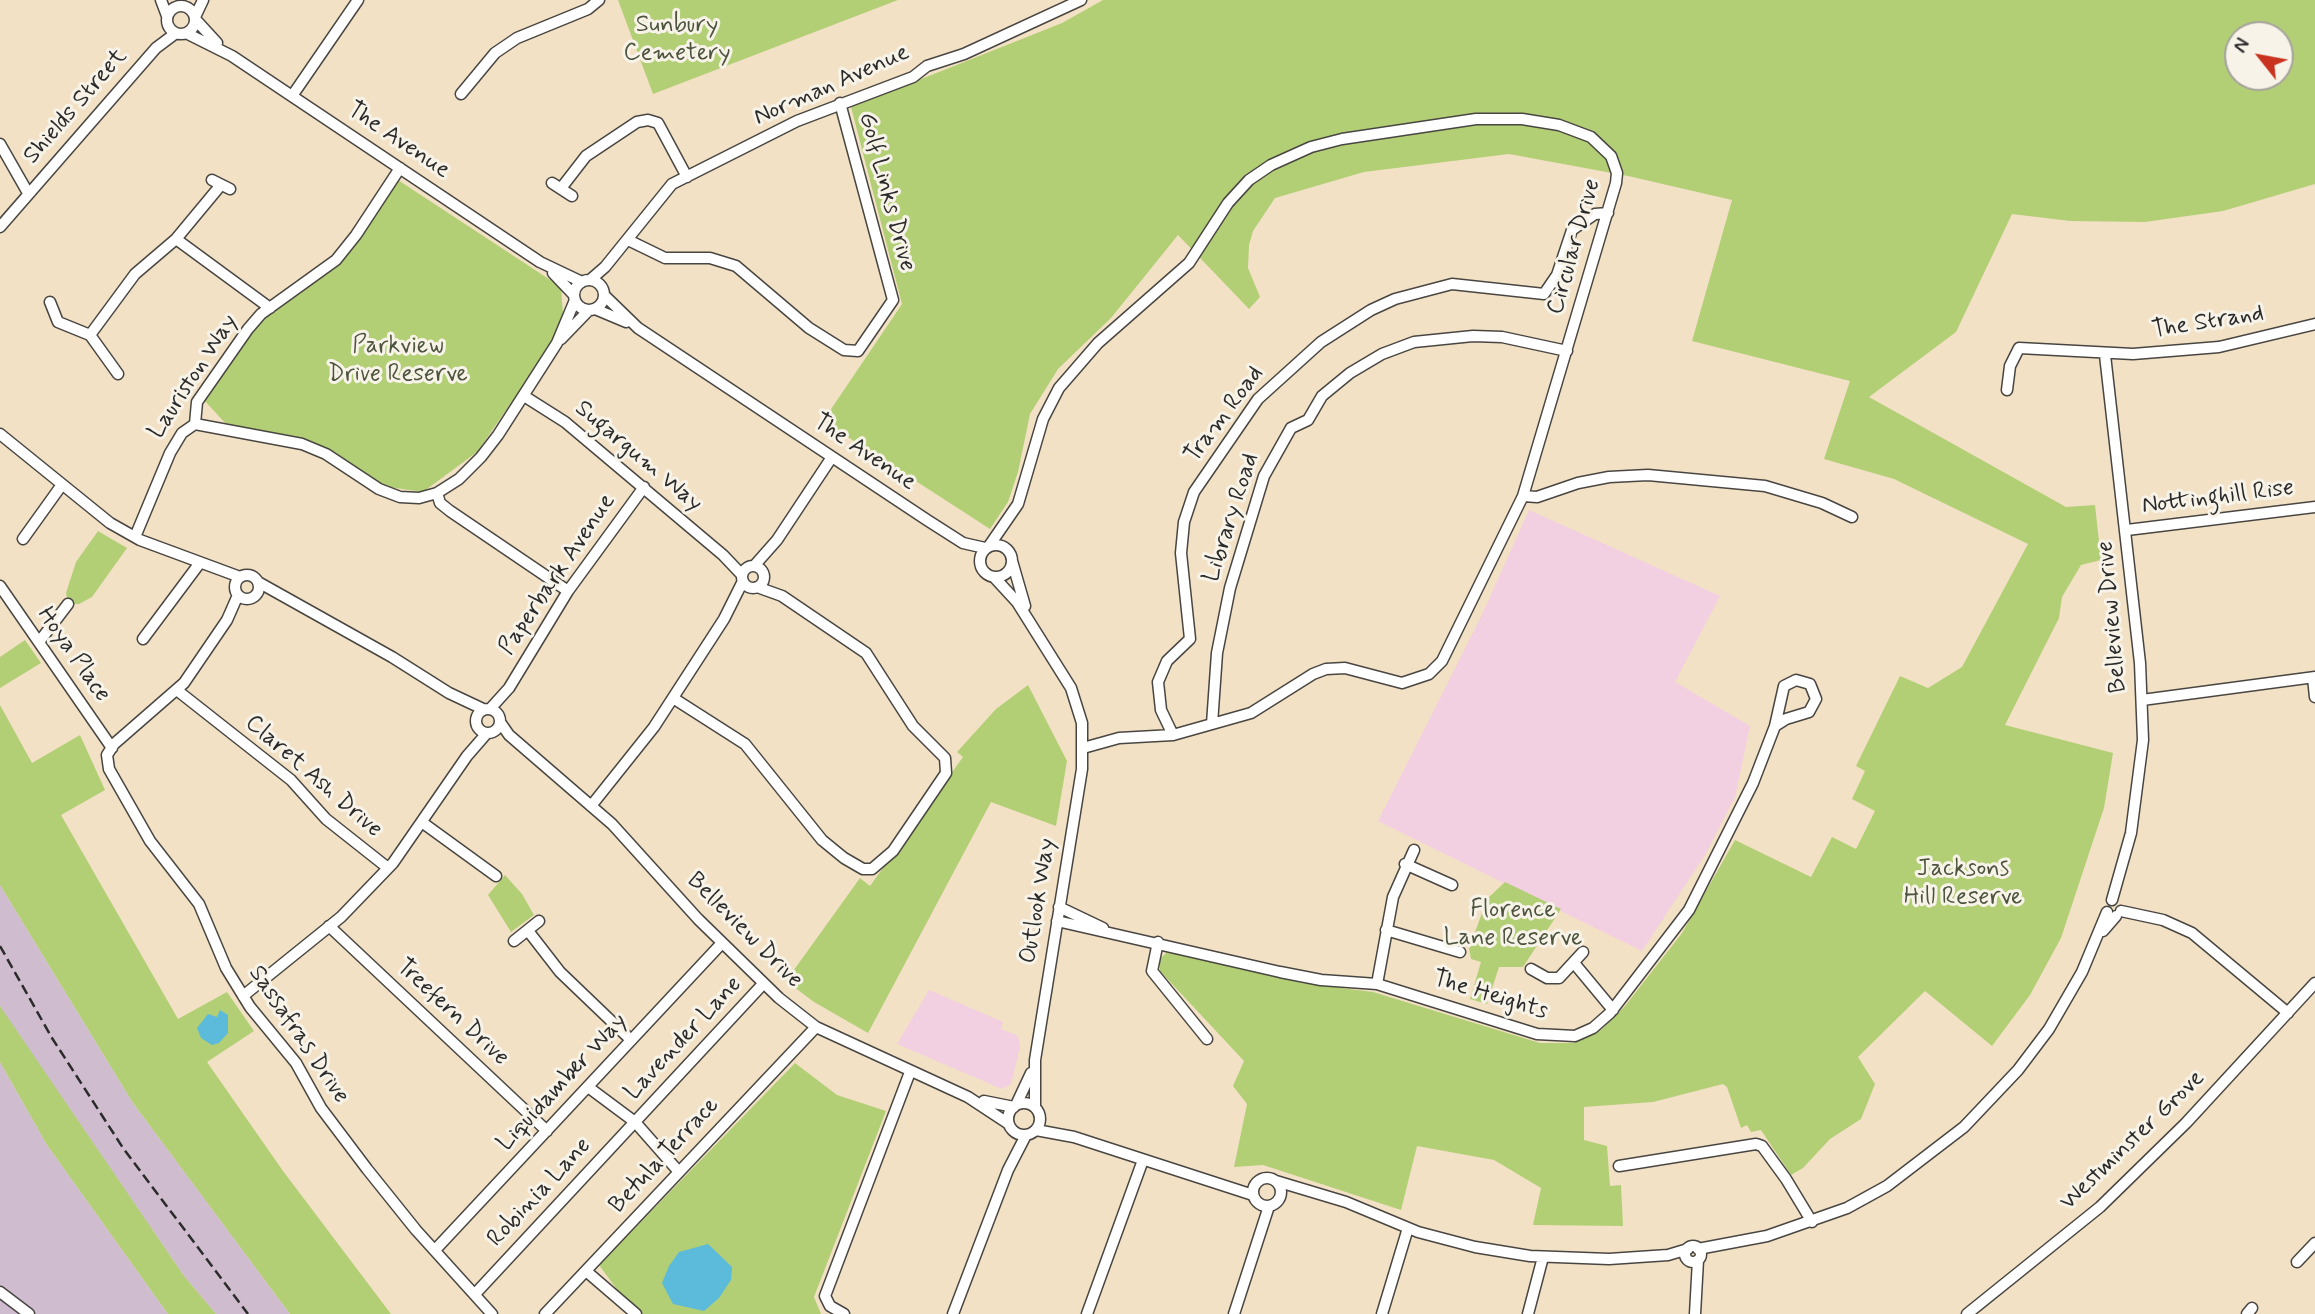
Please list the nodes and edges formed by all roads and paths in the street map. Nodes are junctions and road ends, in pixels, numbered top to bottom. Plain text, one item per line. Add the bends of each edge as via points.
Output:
1 (161, 0) edge
2 (195, 0) edge
3 (203, 0) edge
4 (358, 0) edge
5 (599, 0) edge
6 (1081, 0) edge
7 (178, 4) edge
8 (195, 18) junction
9 (167, 19) junction
10 (181, 33) junction
11 (156, 48) junction
12 (232, 56) junction
13 (461, 94) dead end
14 (292, 96) junction
15 (840, 103) junction
16 (0, 144) edge
17 (400, 168) junction
18 (687, 177) junction
19 (220, 185) dead end
20 (28, 193) junction
21 (572, 196) dead end
22 (1608, 213) junction
23 (0, 227) edge
24 (176, 239) junction
25 (626, 242) junction
26 (540, 262) junction
27 (586, 281) junction
28 (604, 292) junction
29 (575, 297) junction
30 (50, 302) dead end
31 (270, 308) junction
32 (592, 310) junction
33 (2315, 324) edge
34 (638, 328) junction
35 (90, 335) junction
36 (556, 343) junction
37 (1567, 351) junction
38 (2105, 355) junction
39 (118, 374) dead end
40 (2007, 390) dead end
41 (524, 396) junction
42 (195, 424) junction
43 (0, 434) edge
44 (832, 457) junction
45 (61, 486) junction
46 (643, 487) junction
47 (437, 493) junction
48 (1523, 496) junction
49 (2315, 507) edge
50 (1852, 517) dead end
51 (927, 520) junction
52 (2127, 530) junction
53 (135, 537) junction
54 (23, 539) dead end
55 (987, 547) junction
56 (1012, 560) junction
57 (199, 564) junction
58 (980, 565) junction
59 (753, 577) junction
60 (994, 577) junction
61 (258, 582) junction
62 (0, 586) edge
63 (243, 590) junction
64 (568, 591) junction
65 (289, 600) junction
66 (68, 604) dead end
67 (1036, 632) junction
68 (143, 639) dead end
69 (39, 642) junction
70 (2314, 678) edge
71 (178, 691) junction
72 (450, 694) junction
73 (2315, 697) edge
74 (673, 698) junction
75 (2142, 700) junction
76 (493, 714) junction
77 (1212, 724) junction
78 (1775, 726) junction
79 (483, 728) junction
80 (1173, 735) junction
81 (524, 747) junction
82 (1083, 748) junction
83 (109, 752) junction
84 (591, 806) junction
85 (423, 823) junction
86 (1415, 850) dead end
87 (1405, 864) junction
88 (388, 868) junction
89 (496, 876) dead end
90 (1452, 885) dead end
91 (1059, 907) junction
92 (2115, 908) junction
93 (540, 921) dead end
94 (1057, 921) junction
95 (329, 926) junction
96 (1109, 930) junction
97 (1386, 930) junction
98 (529, 932) junction
99 (514, 941) dead end
100 (1158, 942) junction
101 (722, 943) junction
102 (1460, 952) dead end
103 (1583, 952) dead end
104 (1574, 963) junction
105 (1531, 969) dead end
106 (2315, 983) edge
107 (763, 984) junction
108 (1377, 984) junction
109 (243, 996) junction
110 (1614, 1010) junction
111 (2288, 1013) junction
112 (816, 1027) junction
113 (1207, 1039) dead end
114 (631, 1040) junction
115 (1035, 1060) junction
116 (910, 1072) junction
117 (588, 1087) junction
118 (968, 1097) junction
119 (1015, 1106) junction
120 (1037, 1111) junction
121 (635, 1122) junction
122 (1037, 1130) junction
123 (547, 1131) junction
124 (1017, 1131) junction
125 (1074, 1137) junction
126 (1143, 1160) junction
127 (1619, 1166) dead end
128 (679, 1172) junction
129 (1259, 1180) junction
130 (1276, 1181) junction
131 (1220, 1182) junction
132 (1311, 1191) junction
133 (1254, 1198) junction
134 (1274, 1203) junction
135 (1812, 1222) junction
136 (1408, 1228) junction
137 (2315, 1243) edge
138 (1254, 1245) junction
139 (435, 1250) junction
140 (1694, 1256) junction
141 (1543, 1257) junction
142 (2297, 1262) dead end
143 (586, 1271) junction
144 (0, 1292) edge
145 (475, 1294) junction
146 (29, 1314) edge
147 (492, 1314) edge
148 (545, 1314) edge
149 (636, 1314) edge
150 (844, 1314) edge
151 (953, 1314) edge
152 (1087, 1314) edge
153 (1234, 1314) edge
154 (1382, 1314) edge
155 (1528, 1314) edge
156 (1695, 1314) edge
157 (1967, 1314) edge

1 - 9 street
2 - 7 street
3 - 8 street
4 - 14 street
5 - 13 street via 495,52
6 - 15 street, Norman Avenue via 964,54 927,66 913,77
7 - 8 street, The Avenue
7 - 9 street
8 - 10 street via 192,29
8 - 12 street, The Avenue
9 - 10 street
9 - 11 street, Shields Street
10 - 11 street, Shields Street
10 - 12 street, The Avenue
11 - 20 street, Shields Street
12 - 14 street, The Avenue
14 - 17 street, The Avenue
15 - 18 street, Norman Avenue
15 - 25 street, Golf Links Drive via 893,300 858,351 844,350 809,328 736,266 710,258 665,258
16 - 20 street
17 - 26 street, The Avenue
17 - 31 street, Lauriston Way via 337,260
18 - 21 street via 658,123 648,120 596,148 557,185
18 - 25 street, Norman Avenue via 672,184
19 - 24 street
20 - 23 street, Shields Street
22 - 37 street, Circular Drive
22 - 55 street, Circular Drive via 1617,173 1611,156 1591,137 1540,121 1476,119 1408,127 1325,143 1280,159 1240,190 1189,263 1098,343 1059,388 1043,419 1018,504
22 - 80 street, Tram Road via 1595,214 1572,230 1557,275 1544,294 1452,284 1395,299 1314,347 1258,399 1194,492 1184,522 1181,553 1190,639 1167,661 1158,682 1161,710
24 - 31 street
24 - 35 street via 135,274
25 - 27 street, Norman Avenue via 606,267
25 - 28 street, Norman Avenue
26 - 27 street, The Avenue
26 - 29 street, The Avenue
27 - 28 street, The Avenue
27 - 29 street, Norman Avenue
28 - 32 street, Norman Avenue
28 - 34 street, The Avenue
29 - 32 street, The Avenue via 580,307
29 - 36 street, Norman Avenue
30 - 35 street via 58,322
31 - 42 street, Lauriston Way via 248,329 198,401
32 - 34 street, The Avenue
32 - 36 street, Norman Avenue
33 - 38 street, The Strand via 2219,347
34 - 44 street, The Avenue
35 - 39 street
36 - 41 street
37 - 48 street, Circular Drive
37 - 77 street, Library Road via 1502,337 1414,342 1350,373 1322,396 1308,421 1291,428 1264,476 1230,588 1217,653
38 - 40 street, The Strand via 2019,348 2010,366
38 - 52 street, Belleview Drive
41 - 46 street, Sugargum Way via 565,422
41 - 47 street via 481,457
42 - 47 street via 302,444 400,497
42 - 53 street, Lauriston Way via 182,433 170,453
43 - 45 street
44 - 51 street, The Avenue
44 - 59 street
45 - 53 street
45 - 54 street
46 - 59 street, Sugargum Way
46 - 64 street, Paperbark Avenue
47 - 64 street via 450,512
48 - 50 street via 1537,497 1600,478 1648,475 1765,486
48 - 77 street, Circular Drive via 1443,662 1434,670 1402,683 1345,668 1326,669 1262,708
49 - 52 street, Nottinghill Rise
51 - 55 street, The Avenue via 963,543
51 - 58 street, The Avenue
52 - 75 street, Belleview Drive
53 - 57 street
55 - 56 street via 1004,547
55 - 58 street
56 - 60 street via 1009,571
56 - 67 street, Outlook Way
57 - 63 street via 217,570
57 - 68 street
58 - 60 street
59 - 74 street
59 - 74 street, Sugargum Way via 866,653 913,726 945,758 946,774 918,818 885,861 863,869 822,840 745,744
60 - 67 street, Outlook Way
61 - 63 street
61 - 63 street, Belleview Drive via 252,575
61 - 65 street, Belleview Drive
62 - 69 street, Hoya Place
63 - 65 street, Belleview Drive
63 - 71 street
64 - 76 street, Paperbark Avenue
65 - 72 street, Belleview Drive
66 - 69 street
67 - 82 street, Outlook Way via 1063,676
69 - 83 street, Hoya Place
70 - 73 street
70 - 75 street
71 - 83 street
71 - 88 street, Claret Ash Drive via 291,780 326,819
72 - 76 street, Belleview Drive
72 - 79 street, Belleview Drive
74 - 84 street via 632,758
75 - 92 street, Belleview Drive via 2137,800
76 - 79 street
76 - 79 street
76 - 81 street, Belleview Drive
77 - 80 street, Circular Drive
78 - 78 street, The Heights via 1784,687 1796,680 1810,684 1816,699 1810,712
78 - 110 street, The Heights via 1701,890 1659,954
79 - 81 street, Belleview Drive
79 - 85 street
80 - 82 street, Circular Drive via 1119,738
81 - 84 street, Belleview Drive
82 - 91 street, Outlook Way
83 - 109 street, Sassafras Drive via 113,777 150,841 199,904
84 - 101 street, Belleview Drive
85 - 88 street
85 - 89 street
86 - 87 street
87 - 90 street
87 - 97 street
88 - 95 street
91 - 94 street, Outlook Way
91 - 96 street, The Heights
92 - 111 street via 2192,933
92 - 135 street, Belleview Drive via 2037,1047 1964,1127 1887,1186
93 - 98 street
94 - 96 street, The Heights
94 - 115 street, Outlook Way
95 - 109 street
95 - 123 street, Treefern Drive
96 - 100 street, The Heights
97 - 102 street
97 - 108 street
98 - 99 street
98 - 114 street via 560,972
100 - 108 street, The Heights via 1301,976
100 - 113 street via 1152,971
101 - 107 street, Belleview Drive
101 - 114 street, Liquidamber Way
103 - 104 street
104 - 105 street via 1556,979
104 - 110 street
106 - 111 street, Westminster Grove
107 - 112 street, Belleview Drive
107 - 121 street, Lavender Lane
108 - 110 street, The Heights via 1550,1037 1583,1033
109 - 139 street, Sassafras Drive via 296,1063 321,1108 367,1169
111 - 157 street, Westminster Grove via 2186,1123 2099,1207
112 - 116 street, Belleview Drive
112 - 128 street, Betula Terrace
114 - 117 street, Liquidamber Way
115 - 119 street, Outlook Way
115 - 120 street, Outlook Way
116 - 118 street, Belleview Drive
116 - 150 street via 825,1296 830,1306
117 - 121 street
117 - 123 street, Liquidamber Way
118 - 119 street, Belleview Drive
118 - 124 street, Belleview Drive
119 - 120 street, Belleview Drive via 1024,1103
119 - 124 street, Outlook Way
120 - 122 street, Outlook Way
120 - 125 street
121 - 128 street
121 - 145 street, Robinia Lane
122 - 124 street
122 - 125 street
123 - 139 street, Liquidamber Way
124 - 151 street, Outlook Way via 1008,1170
125 - 126 street
126 - 131 street
126 - 152 street
127 - 135 street via 1756,1144 1786,1179
128 - 143 street, Betula Terrace
129 - 130 street
129 - 131 street via 1245,1185
129 - 133 street
130 - 132 street, Belleview Drive
130 - 134 street via 1280,1188
131 - 133 street
132 - 134 street
132 - 136 street, Belleview Drive
133 - 134 street
133 - 138 street via 1258,1221
134 - 138 street
135 - 140 street, Belleview Drive
136 - 141 street, Belleview Drive via 1475,1247
136 - 154 street
137 - 142 street
138 - 153 street
139 - 145 street, Sassafras Drive
140 - 141 street, Belleview Drive
140 - 156 street
141 - 155 street
143 - 148 street, Betula Terrace
143 - 149 street
144 - 146 street
145 - 147 street, Sassafras Drive

